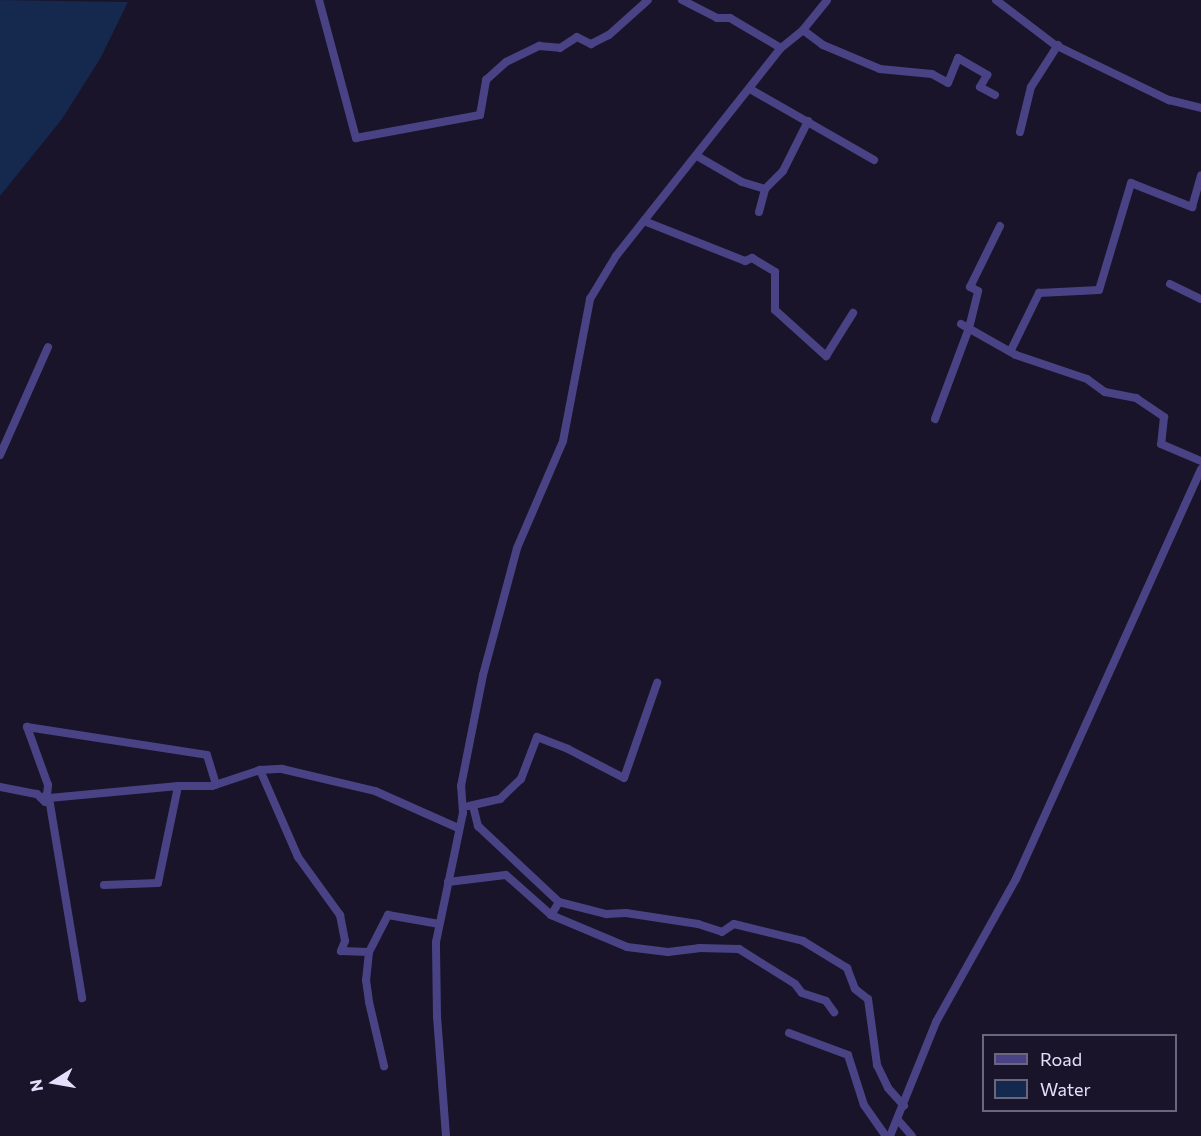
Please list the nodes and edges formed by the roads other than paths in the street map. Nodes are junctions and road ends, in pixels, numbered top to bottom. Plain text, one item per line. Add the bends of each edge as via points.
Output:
1 (319, 0) edge
2 (648, 0) edge
3 (682, 0) edge
4 (827, 0) edge
5 (996, 0) edge
6 (803, 30) junction
7 (1058, 45) junction
8 (781, 48) junction
9 (750, 88) junction
10 (995, 95) dead end
11 (1201, 108) edge
12 (808, 121) junction
13 (1020, 132) dead end
14 (697, 156) junction
15 (874, 160) dead end
16 (1201, 175) edge
17 (765, 189) junction
18 (759, 212) dead end
19 (644, 221) junction
20 (1000, 226) dead end
21 (1170, 284) dead end
22 (1201, 299) edge
23 (853, 313) dead end
24 (961, 324) dead end
25 (969, 328) junction
26 (48, 347) dead end
27 (1011, 350) junction
28 (935, 419) dead end
29 (0, 455) edge
30 (1201, 461) edge
31 (1201, 469) edge
32 (657, 683) dead end
33 (261, 770) junction
34 (216, 785) junction
35 (178, 786) junction
36 (0, 787) edge
37 (45, 798) junction
38 (473, 806) junction
39 (462, 809) junction
40 (458, 828) junction
41 (448, 882) junction
42 (104, 885) dead end
43 (559, 902) junction
44 (551, 915) junction
45 (440, 924) junction
46 (369, 952) junction
47 (81, 998) dead end
48 (834, 1011) dead end
49 (789, 1033) dead end
50 (384, 1066) dead end
51 (904, 1106) junction
52 (898, 1120) junction
53 (446, 1136) edge
54 (888, 1136) edge
55 (912, 1136) edge

1 - 2 street via 356,138 480,115 486,80 506,62 539,46 560,48 577,37 591,44 609,35
3 - 8 street via 717,18 730,18
4 - 6 street
5 - 7 street
6 - 8 street
6 - 10 street via 823,45 880,69 932,74 948,83 958,58 987,75 980,87
7 - 11 street via 1169,100
7 - 13 street via 1031,87
8 - 9 street
9 - 12 street
9 - 14 street
12 - 15 street
12 - 17 street via 783,171
14 - 17 street via 742,182
14 - 19 street
16 - 27 street via 1192,207 1131,183 1099,290 1040,293
17 - 18 street
19 - 23 street via 745,261 752,258 775,272 775,310 826,356
19 - 39 street via 616,256 590,299 563,441 517,548 483,675 461,786
20 - 25 street via 970,287 978,291
21 - 22 street
24 - 25 street
25 - 27 street
25 - 28 street
26 - 29 street
27 - 30 street via 1087,379 1106,392 1136,398 1164,417 1161,444
31 - 51 street via 1017,879 936,1022
32 - 38 street via 624,778 568,748 537,737 521,779 500,799
33 - 34 street
33 - 40 street via 282,769 375,791
33 - 46 street via 298,857 340,915 345,941 341,951
34 - 35 street
34 - 37 street via 207,755 27,727 48,785
35 - 37 street
35 - 42 street via 158,884
36 - 37 street
37 - 47 street
38 - 39 street
38 - 43 street via 478,826
39 - 40 street
40 - 41 street
41 - 44 street via 506,875
41 - 45 street
43 - 44 street
43 - 51 street via 606,914 626,913 698,924 722,932 734,924 803,941 847,968 855,989 868,999 877,1065 888,1088
44 - 48 street via 627,947 668,952 739,949 795,984 802,993 826,1001
45 - 46 street via 388,915
45 - 53 street via 436,942 436,1017
46 - 50 street via 366,980
49 - 54 street via 848,1055 864,1106
51 - 52 street
52 - 54 street
52 - 55 street

